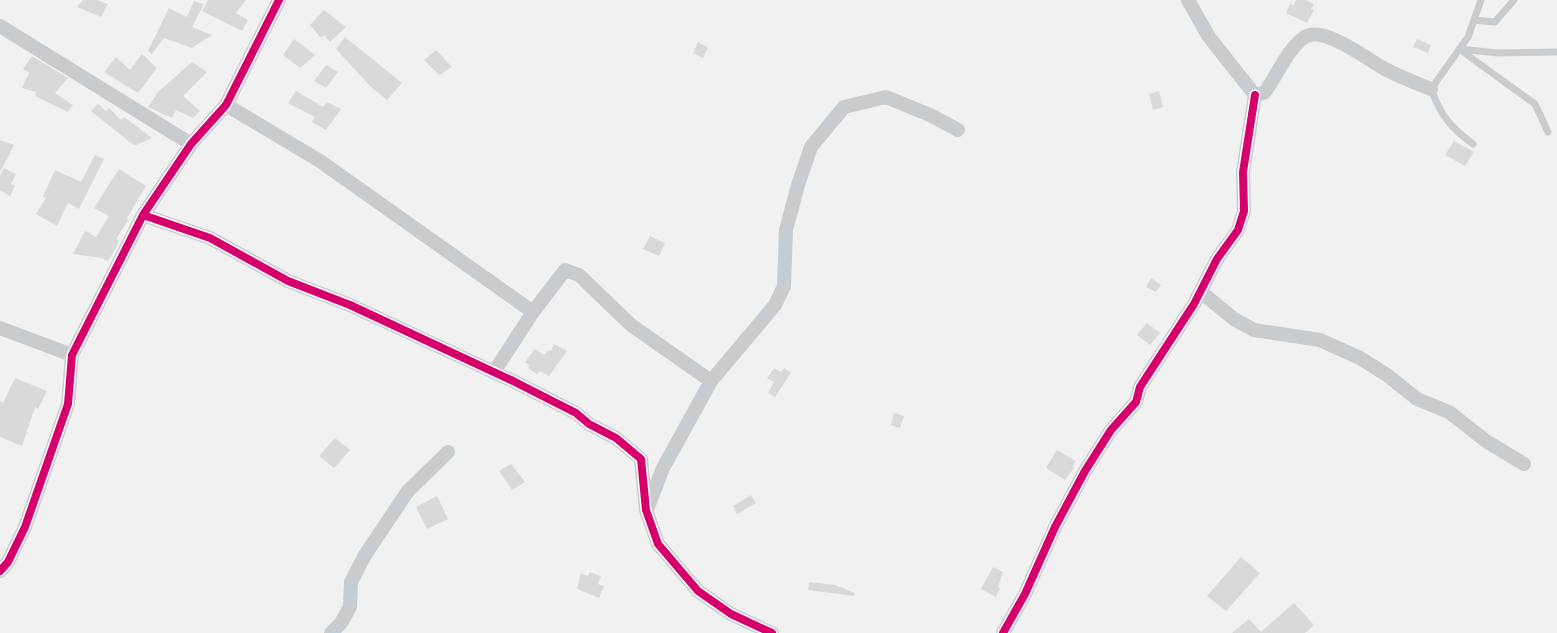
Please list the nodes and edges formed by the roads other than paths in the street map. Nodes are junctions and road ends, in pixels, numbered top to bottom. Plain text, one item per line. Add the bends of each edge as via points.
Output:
1 (279, 0) edge
2 (1188, 0) edge
3 (1481, 0) edge
4 (1514, 0) edge
5 (1474, 20) junction
6 (0, 26) edge
7 (1459, 49) junction
8 (1557, 52) edge
9 (1431, 89) junction
10 (1255, 95) junction
11 (226, 106) junction
12 (958, 130) dead end
13 (1548, 132) dead end
14 (190, 144) junction
15 (1473, 144) dead end
16 (143, 215) junction
17 (1200, 292) junction
18 (533, 312) junction
19 (0, 328) edge
20 (72, 355) junction
21 (494, 372) junction
22 (711, 381) junction
23 (448, 452) dead end
24 (1524, 464) dead end
25 (646, 510) junction
26 (0, 571) edge
27 (331, 633) edge
28 (772, 633) edge
29 (1003, 633) edge

1 - 11 street
2 - 10 street via 1209,38
3 - 5 lane
4 - 5 lane via 1495,22
5 - 7 lane
6 - 14 street
7 - 8 lane via 1498,53
7 - 9 lane
7 - 13 lane via 1535,104
9 - 10 street via 1386,70 1338,41 1313,34 1291,50 1264,93
9 - 15 lane via 1442,116
10 - 17 street via 1243,172 1244,211 1238,230 1217,259
11 - 14 street
11 - 18 street via 320,162
12 - 22 street via 886,97 844,107 811,147 800,177 786,230 784,286 775,305
14 - 16 street
16 - 20 street
16 - 21 street via 210,238 288,282 350,305
17 - 24 street via 1234,319 1254,330 1320,340 1360,358 1417,399 1449,412 1486,441
17 - 29 street via 1140,387 1136,402 1110,430 1085,472
18 - 21 street
18 - 22 street via 565,270 579,275 631,325
19 - 20 street
20 - 26 street via 68,404 25,527 8,562
21 - 25 street via 576,413 616,438 641,459
22 - 25 street via 663,468
23 - 27 street via 408,491 365,555 351,582 350,607
25 - 28 street via 658,544 698,591 731,614

